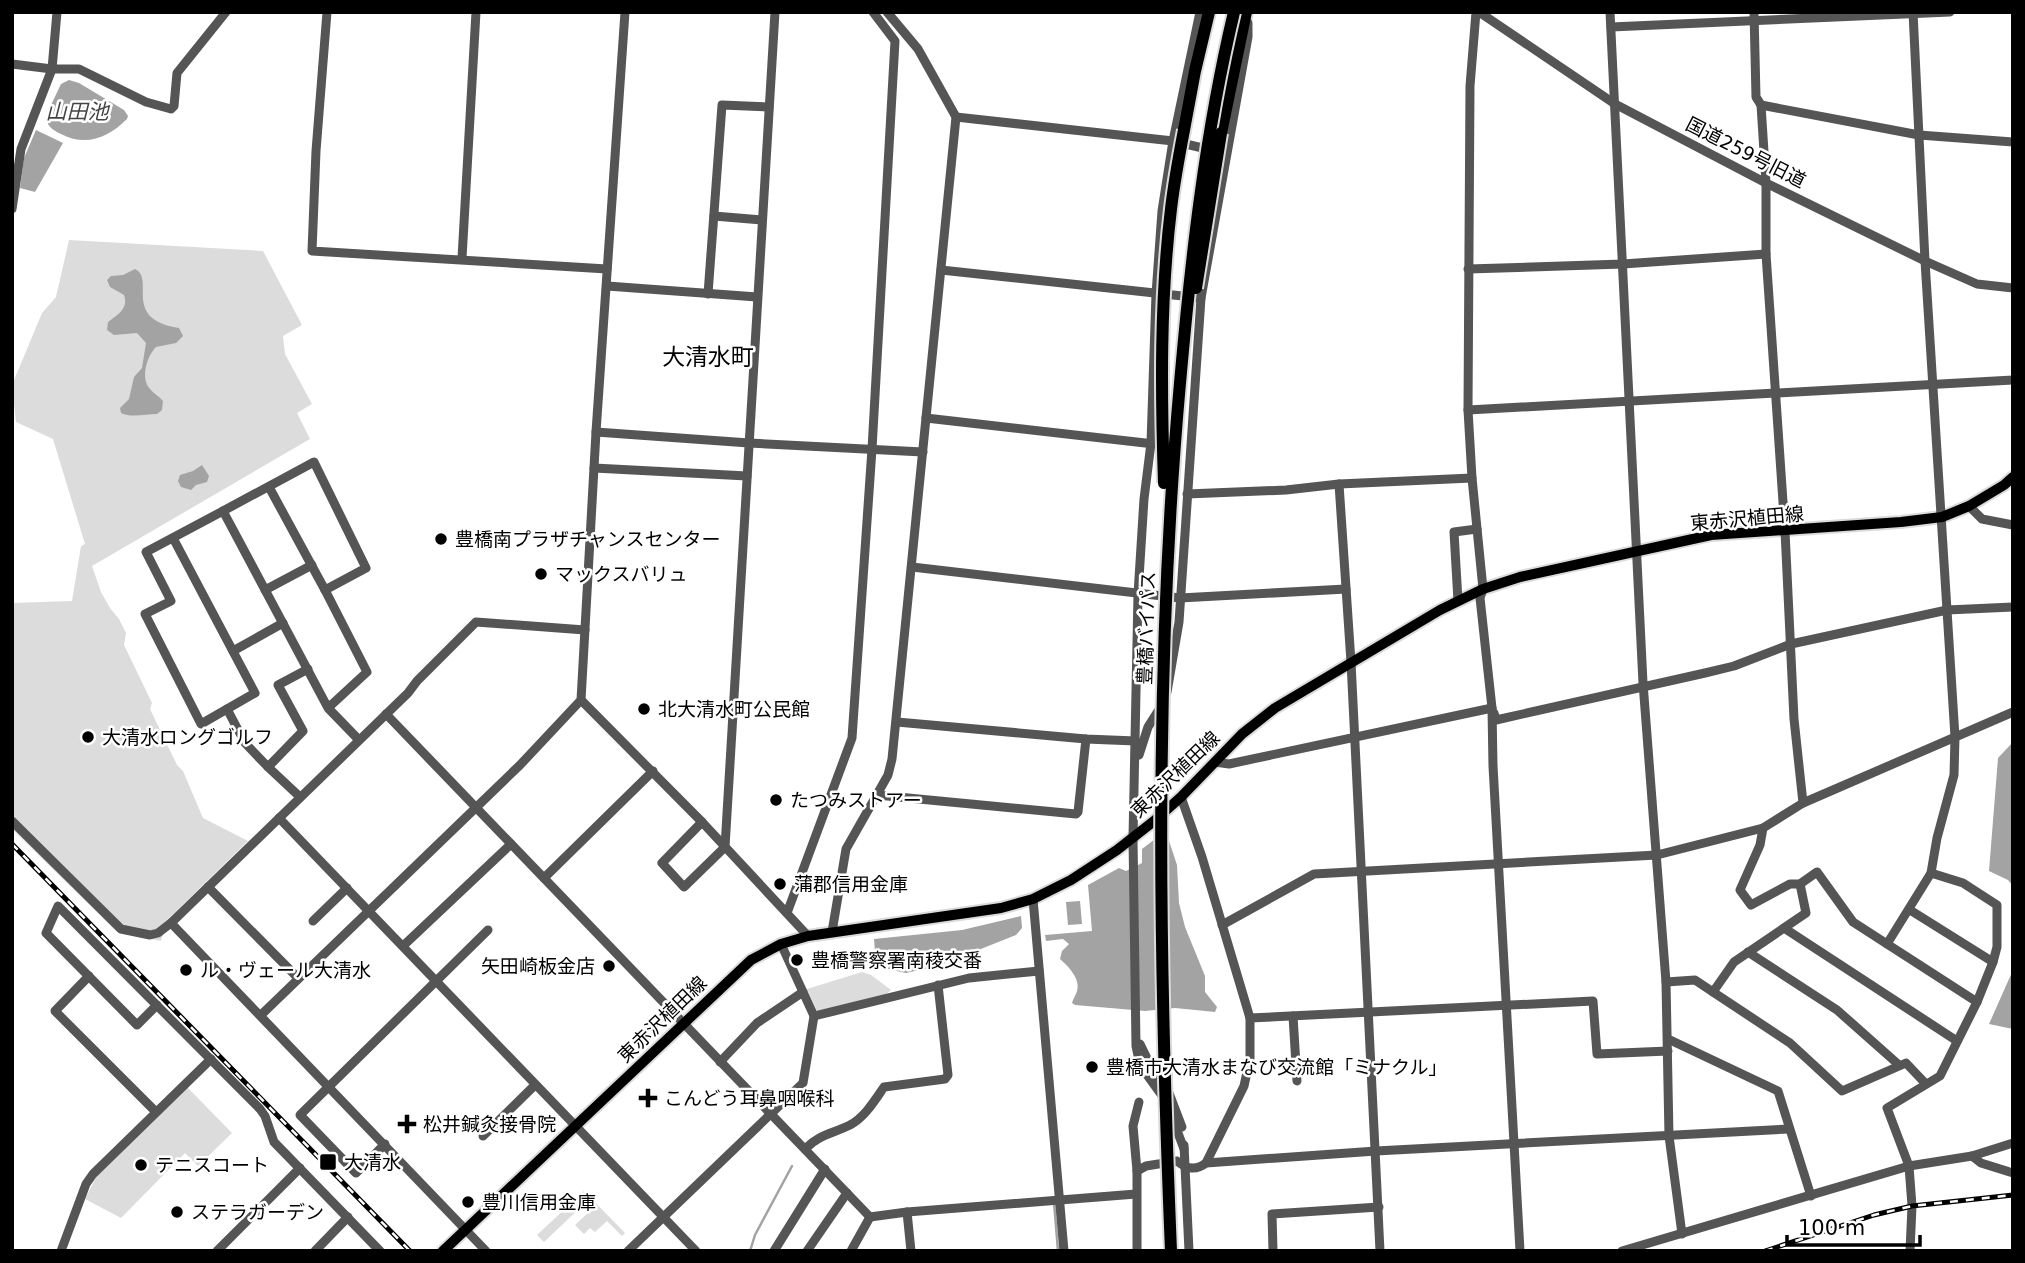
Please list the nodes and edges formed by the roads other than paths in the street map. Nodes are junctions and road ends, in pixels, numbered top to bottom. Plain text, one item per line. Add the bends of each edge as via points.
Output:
1 (57, 12) edge
2 (226, 12) edge
3 (327, 12) edge
4 (476, 12) edge
5 (625, 12) edge
6 (775, 12) edge
7 (873, 12) edge
8 (887, 12) edge
9 (1200, 12) edge
10 (1209, 12) edge
11 (1234, 12) edge
12 (1247, 12) edge
13 (1477, 12) edge
14 (1610, 12) edge
15 (1950, 12) edge
16 (1913, 13) edge
17 (1754, 16) edge
18 (1611, 27) junction
19 (12, 64) edge
20 (52, 69) junction
21 (1615, 104) junction
22 (1761, 105) junction
23 (769, 107) junction
24 (956, 117) junction
25 (1919, 135) junction
26 (1173, 141) junction
27 (2013, 142) edge
28 (1226, 153) junction
29 (1766, 183) junction
30 (12, 209) edge
31 (714, 216) junction
32 (762, 220) junction
33 (1766, 254) junction
34 (462, 258) junction
35 (1925, 261) junction
36 (1623, 264) junction
37 (607, 268) junction
38 (941, 270) junction
39 (1468, 270) junction
40 (607, 286) junction
41 (2013, 288) edge
42 (708, 294) junction
43 (1156, 294) junction
44 (757, 297) junction
45 (1201, 298) junction
46 (1186, 318) junction
47 (2013, 380) edge
48 (1934, 384) junction
49 (1776, 393) junction
50 (1630, 401) junction
51 (1468, 410) junction
52 (926, 418) junction
53 (596, 432) junction
54 (749, 443) junction
55 (1151, 443) junction
56 (872, 449) junction
57 (1190, 449) junction
58 (923, 452) junction
59 (594, 468) junction
60 (747, 476) junction
61 (2013, 477) edge
62 (1472, 478) junction
63 (1339, 484) junction
64 (269, 487) junction
65 (1187, 494) junction
66 (1969, 506) junction
67 (223, 512) junction
68 (1942, 517) junction
69 (2013, 525) edge
70 (1477, 529) junction
71 (1786, 531) junction
72 (173, 538) junction
73 (1638, 551) junction
74 (1167, 561) junction
75 (312, 565) junction
76 (912, 567) junction
77 (1346, 589) junction
78 (1483, 589) junction
79 (265, 590) junction
80 (325, 590) junction
81 (1138, 594) junction
82 (1180, 598) junction
83 (1458, 601) junction
84 (2013, 607) edge
85 (1947, 610) junction
86 (283, 623) junction
87 (585, 631) junction
88 (1791, 644) junction
89 (233, 651) junction
90 (1351, 662) junction
91 (308, 669) junction
92 (1644, 686) junction
93 (581, 699) junction
94 (328, 708) junction
95 (1492, 708) junction
96 (226, 709) junction
97 (2013, 712) edge
98 (386, 714) junction
99 (897, 722) junction
100 (1354, 737) junction
101 (1955, 737) junction
102 (359, 740) junction
103 (1086, 740) junction
104 (1136, 741) junction
105 (1215, 762) junction
106 (268, 767) junction
107 (653, 771) junction
108 (1136, 774) junction
109 (877, 795) junction
110 (300, 797) junction
111 (1181, 797) junction
112 (1802, 803) junction
113 (476, 807) junction
114 (279, 818) junction
115 (12, 821) edge
116 (702, 822) junction
117 (1763, 828) junction
118 (1133, 838) junction
119 (511, 844) junction
120 (725, 847) junction
121 (1657, 855) junction
122 (1499, 865) junction
123 (1361, 871) junction
124 (1931, 873) junction
125 (544, 878) junction
126 (1800, 884) junction
127 (208, 887) junction
128 (347, 888) junction
129 (1033, 899) junction
130 (369, 910) junction
131 (1910, 910) junction
132 (787, 913) junction
133 (313, 921) dead end
134 (171, 923) junction
135 (1222, 925) junction
136 (1784, 928) junction
137 (488, 930) dead end
138 (832, 932) junction
139 (808, 936) junction
140 (781, 944) junction
141 (1888, 944) junction
142 (403, 946) junction
143 (1748, 952) junction
144 (1993, 962) junction
145 (1039, 971) junction
146 (89, 976) junction
147 (298, 978) junction
148 (436, 981) junction
149 (1666, 982) junction
150 (938, 985) junction
151 (803, 992) junction
152 (1713, 992) junction
153 (1977, 1002) junction
154 (157, 1005) junction
155 (1506, 1005) junction
156 (1368, 1012) junction
157 (261, 1015) junction
158 (814, 1016) junction
159 (1293, 1016) junction
160 (1250, 1018) junction
161 (682, 1023) junction
162 (1668, 1039) junction
163 (1957, 1041) junction
164 (1668, 1051) junction
165 (211, 1059) junction
166 (720, 1062) junction
167 (1899, 1065) junction
168 (1297, 1081) dead end
169 (1925, 1083) junction
170 (535, 1085) junction
171 (329, 1086) junction
172 (1139, 1102) dead end
173 (156, 1112) junction
174 (771, 1114) junction
175 (575, 1126) junction
176 (1789, 1129) junction
177 (483, 1136) dead end
178 (1669, 1136) junction
179 (1513, 1143) junction
180 (2013, 1143) edge
181 (385, 1144) junction
182 (805, 1149) junction
183 (1376, 1151) junction
184 (1972, 1156) junction
185 (1206, 1163) junction
186 (1909, 1166) junction
187 (300, 1168) junction
188 (1185, 1168) junction
189 (825, 1169) junction
190 (1137, 1171) junction
191 (2013, 1173) edge
192 (847, 1193) junction
193 (1136, 1194) junction
194 (1811, 1196) junction
195 (1061, 1200) junction
196 (1379, 1207) junction
197 (907, 1212) junction
198 (348, 1217) junction
199 (663, 1217) junction
200 (870, 1217) junction
201 (466, 1230) junction
202 (1682, 1234) junction
203 (1645, 1248) edge
204 (61, 1251) edge
205 (216, 1251) edge
206 (315, 1251) edge
207 (380, 1251) edge
208 (443, 1251) edge
209 (486, 1251) edge
210 (628, 1251) edge
211 (696, 1251) edge
212 (774, 1251) edge
213 (807, 1251) edge
214 (851, 1251) edge
215 (911, 1251) edge
216 (1064, 1251) edge
217 (1137, 1251) edge
218 (1171, 1251) edge
219 (1189, 1251) edge
220 (1273, 1251) edge
221 (1380, 1251) edge
222 (1520, 1251) edge
223 (1622, 1251) edge
224 (1910, 1251) edge

1 - 20 street
2 - 20 street via 177,73 171,109 146,102 79,69
3 - 34 street via 312,250
4 - 34 street
5 - 37 street
6 - 23 street
7 - 56 street via 895,40
8 - 24 street via 918,49
9 - 26 street
10 - 74 highway, bridge via 1171,208 1165,280 1161,386
11 - 46 highway, 豊橋バイパス, bridge via 1203,171
12 - 28 street via 1248,37
12 - 46 highway, bridge via 1221,133 1196,293
13 - 21 street, 国道259号旧道
13 - 39 street via 1470,86
14 - 18 street
15 - 16 street
16 - 17 street
16 - 25 street
17 - 18 street
17 - 22 street via 1756,97
18 - 21 street
19 - 20 street
20 - 30 street via 21,149
21 - 29 street, 国道259号旧道
21 - 36 street
22 - 25 street
22 - 29 street
23 - 31 street via 722,105
23 - 32 street
24 - 26 street
24 - 38 street
25 - 27 street
25 - 35 street
26 - 28 street
26 - 43 street
28 - 45 street
29 - 33 street
29 - 35 street, 国道259号旧道
31 - 32 street
31 - 42 street
32 - 44 street
33 - 36 street
33 - 49 street
34 - 37 street
35 - 41 street, 国道259号旧道 via 1978,284
35 - 48 street
36 - 39 street
36 - 50 street
37 - 40 street
38 - 43 street
38 - 52 street
39 - 51 street
40 - 42 street
40 - 53 street
42 - 44 street
43 - 45 street
43 - 55 street
44 - 54 street
45 - 57 street
46 - 74 highway, 豊橋バイパス, bridge
47 - 48 street
48 - 49 street
48 - 68 street
49 - 50 street
49 - 71 street
50 - 51 street
50 - 73 street
51 - 62 street
52 - 55 street
52 - 58 street
53 - 54 street
53 - 59 street
54 - 56 street
54 - 60 street
55 - 57 street
55 - 81 street
56 - 58 street
56 - 132 street via 852,738
57 - 65 street
58 - 76 street
59 - 60 street
59 - 87 street
60 - 120 street
61 - 66 main road, 東赤沢植田線
62 - 63 street
62 - 70 street
63 - 65 street
63 - 77 street
64 - 67 street
64 - 75 street
64 - 80 street via 314,462 366,568
65 - 82 street
66 - 68 main road, 東赤沢植田線
66 - 69 street via 1982,519
67 - 72 street
67 - 79 street
68 - 71 main road, 東赤沢植田線
68 - 85 street
70 - 78 street
70 - 83 street via 1454,532
71 - 73 main road, 東赤沢植田線 via 1712,535
71 - 88 street
72 - 89 street
72 - 96 street via 146,552 171,601 145,614 201,724
73 - 78 main road, 東赤沢植田線
73 - 92 street
74 - 218 highway, 豊橋バイパス, bridge via 1160,792 1161,972
75 - 79 street
75 - 80 street
76 - 81 street
76 - 99 street
77 - 82 street
77 - 90 street
78 - 83 main road, 東赤沢植田線
78 - 95 street via 1480,598
79 - 86 street
80 - 94 street via 367,672
81 - 82 street
81 - 104 street
82 - 108 street via 1167,695 1148,727
83 - 90 main road, 東赤沢植田線
84 - 85 street
85 - 88 street
85 - 101 street
86 - 89 street
86 - 91 street
87 - 93 street
87 - 98 street via 476,622
88 - 92 street via 1734,667
88 - 112 street
89 - 96 street via 255,693
90 - 100 street
90 - 105 main road, 東赤沢植田線 via 1275,708
91 - 94 street
91 - 106 street via 278,685 303,731
92 - 95 street via 1496,720
92 - 121 street
93 - 107 street
93 - 113 street
94 - 102 street
95 - 100 street
95 - 122 street
96 - 106 street via 245,743
97 - 101 street
98 - 102 street
98 - 113 street
99 - 103 street
99 - 109 street via 888,775
100 - 105 street via 1229,764
100 - 123 street
101 - 112 street
101 - 124 street via 1955,775
102 - 110 street
103 - 104 street
103 - 109 street via 1076,814
104 - 108 street
105 - 111 main road, 東赤沢植田線
106 - 110 street
107 - 116 street
107 - 125 street
108 - 118 street
109 - 138 street via 846,849
110 - 114 street
111 - 118 main road, 東赤沢植田線
111 - 135 street
112 - 117 street
113 - 119 street
113 - 130 street
114 - 127 street
114 - 128 street
115 - 134 street via 121,929 150,935
116 - 120 street
116 - 120 street via 662,863 684,887
117 - 121 street
117 - 126 street via 1740,890 1751,905 1790,884
118 - 129 main road, 東赤沢植田線 via 1072,880
118 - 188 street via 1136,1046 1140,1065 1166,1101 1184,1149
119 - 125 street
119 - 142 street
120 - 132 street
121 - 122 street
121 - 149 street
122 - 123 street
122 - 155 street
123 - 135 street via 1314,874
123 - 156 street
124 - 131 street
124 - 144 street via 1964,883 1997,905
125 - 161 street
126 - 136 street via 1806,913
126 - 141 street via 1817,872 1853,922
127 - 134 street
127 - 147 street
128 - 130 street
128 - 133 street
129 - 138 main road, 東赤沢植田線 via 1001,908
129 - 145 street
130 - 142 street
130 - 147 street
131 - 141 street
131 - 144 street
132 - 139 street
134 - 157 street
135 - 160 street
136 - 143 street
136 - 163 street
137 - 148 street
138 - 139 main road, 東赤沢植田線
139 - 140 main road, 東赤沢植田線
140 - 151 street
140 - 161 main road, 東赤沢植田線 via 742,967
141 - 153 street
142 - 148 street
143 - 152 street via 1734,962
143 - 167 street via 1838,1010
144 - 153 street
145 - 150 street
145 - 195 street
146 - 154 street via 137,1026
146 - 154 street via 46,933 58,906
146 - 173 street via 55,1012
147 - 157 street
148 - 170 street
148 - 171 street
149 - 152 street via 1695,980
149 - 162 street
150 - 158 street
150 - 182 street via 945,1079 884,1087 856,1121 820,1136
151 - 158 street
151 - 166 street via 757,1023
152 - 167 street via 1790,1043 1842,1091
153 - 163 street
154 - 165 street
155 - 156 street
155 - 164 street via 1593,1001 1597,1054
155 - 179 street
156 - 159 street
156 - 183 street
157 - 171 street
158 - 174 street via 803,1083
159 - 160 street
159 - 168 street
160 - 185 street via 1250,1058 1244,1086
161 - 166 street
161 - 175 main road, 東赤沢植田線
162 - 164 street
162 - 176 street via 1778,1091
163 - 169 street via 1940,1076
164 - 178 street
165 - 173 street
165 - 187 street via 260,1109 274,1142
166 - 174 street
167 - 169 street via 1906,1063
169 - 186 street via 1887,1108
170 - 175 street
170 - 177 street
171 - 181 street
171 - 181 street via 300,1115 356,1173
172 - 190 street via 1133,1126
173 - 204 street via 89,1179
174 - 182 street
174 - 199 street
175 - 199 street
175 - 201 main road, 東赤沢植田線
176 - 178 street
176 - 194 street
178 - 179 street
178 - 202 street
179 - 183 street
179 - 222 street
180 - 184 street
181 - 201 street
182 - 189 street
183 - 185 street
183 - 196 street
184 - 186 street
184 - 191 street
185 - 188 street
186 - 194 street
186 - 224 street
187 - 198 street
187 - 205 street
188 - 190 street via 1177,1161
188 - 219 street
189 - 192 street
189 - 212 street
190 - 193 street
192 - 200 street
192 - 213 street
193 - 195 street
193 - 217 street
194 - 202 street
195 - 197 street
195 - 216 street
196 - 220 street via 1272,1214
196 - 221 street
197 - 200 street
197 - 215 street
198 - 206 street
198 - 207 street
199 - 210 street
199 - 211 street
200 - 214 street
201 - 208 main road, 東赤沢植田線
201 - 209 street
202 - 203 street
203 - 223 street

